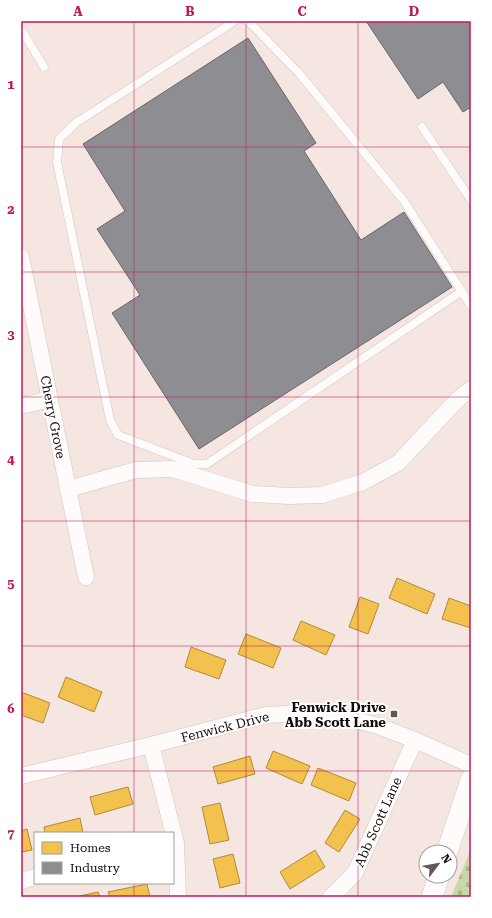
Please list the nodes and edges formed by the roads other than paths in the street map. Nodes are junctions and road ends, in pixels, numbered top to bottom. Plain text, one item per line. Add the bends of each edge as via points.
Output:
1 (235, 21) edge
2 (247, 21) edge
3 (21, 29) edge
4 (44, 68) dead end
5 (422, 127) dead end
6 (471, 200) edge
7 (21, 257) edge
8 (462, 291) junction
9 (471, 306) edge
10 (471, 389) edge
11 (50, 399) junction
12 (21, 406) edge
13 (68, 489) junction
14 (86, 577) dead end
15 (415, 740) junction
16 (151, 745) junction
17 (471, 765) edge
18 (21, 776) edge
19 (471, 780) edge
20 (172, 832) edge
21 (175, 844) edge
22 (450, 844) edge
23 (34, 877) edge
24 (21, 881) edge
25 (436, 884) edge
26 (178, 897) edge
27 (331, 897) edge
28 (432, 897) edge

1 - 8 lane via 77,122 59,139 57,162 110,420 118,434 194,464 207,464
2 - 8 lane via 298,72 404,201
3 - 4 lane
5 - 6 lane
7 - 11 street, Cherry Grove
8 - 9 lane
10 - 13 street via 458,399 398,463 362,482 322,495 252,494 173,469 136,470
11 - 12 street
11 - 13 street, Cherry Grove
13 - 14 street, Cherry Grove
15 - 16 street, Fenwick Drive via 378,726 327,712 266,715
15 - 17 street, Fenwick Drive
15 - 27 street, Abb Scott Lane via 356,873
16 - 18 street, Fenwick Drive
16 - 20 street
19 - 22 street
21 - 26 street
23 - 24 street
25 - 28 street

